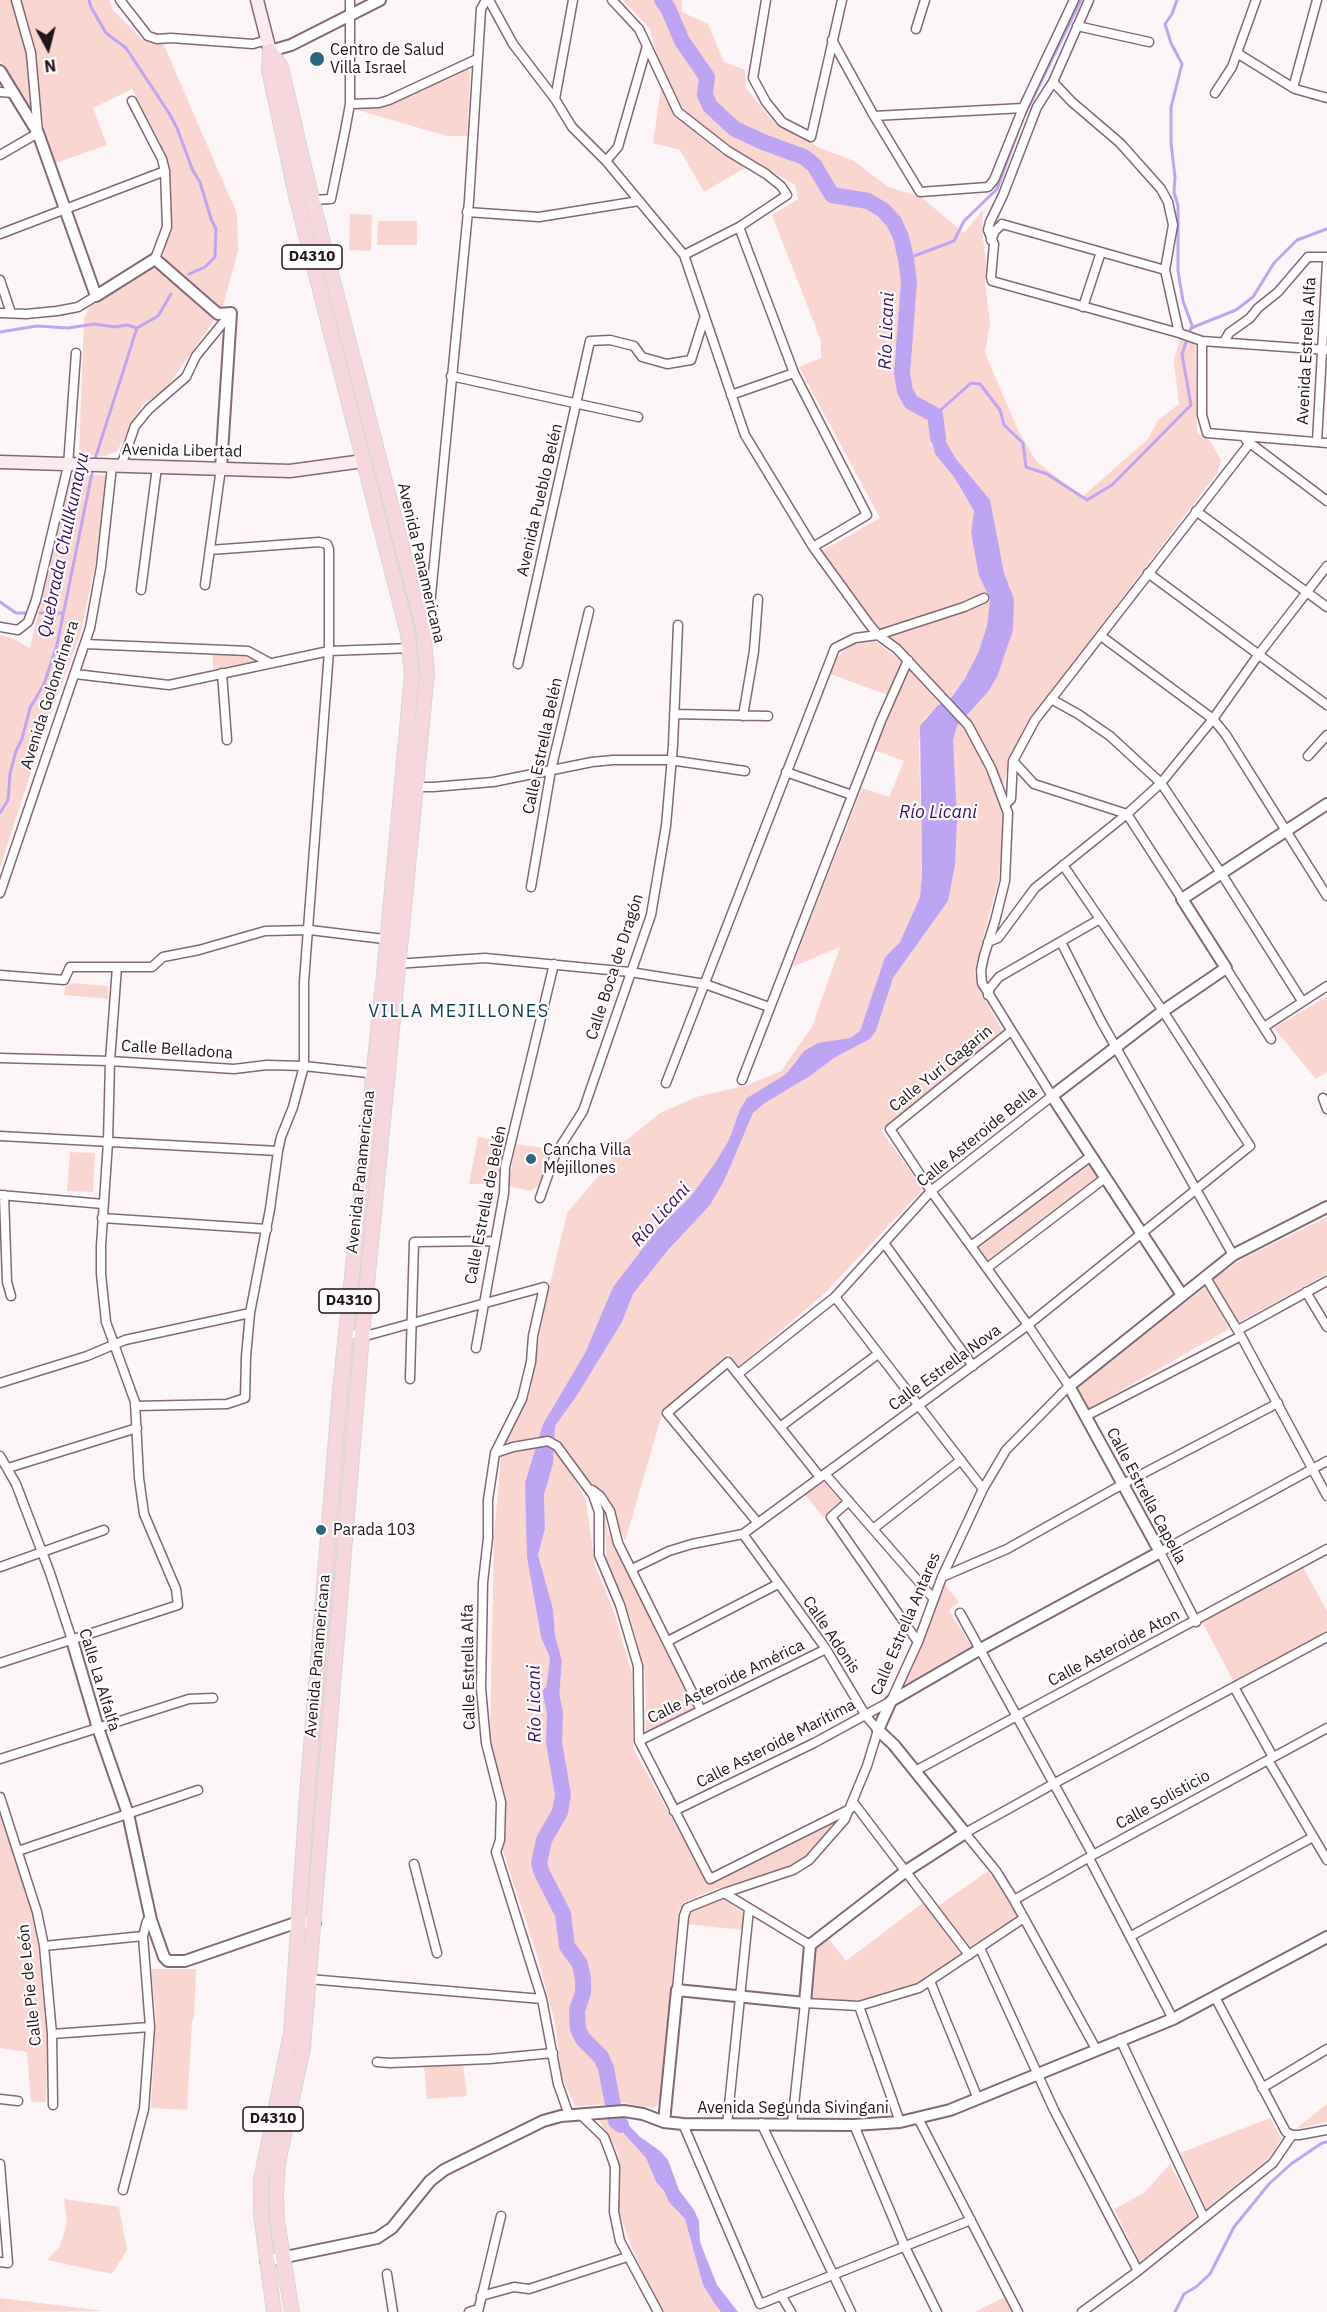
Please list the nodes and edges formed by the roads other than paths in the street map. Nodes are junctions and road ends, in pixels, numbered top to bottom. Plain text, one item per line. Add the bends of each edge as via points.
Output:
1 (16, 0) edge
2 (120, 0) edge
3 (257, 0) edge
4 (350, 0) edge
5 (380, 0) edge
6 (487, 0) edge
7 (573, 0) edge
8 (612, 0) edge
9 (766, 0) edge
10 (842, 0) edge
11 (925, 0) edge
12 (1074, 0) edge
13 (1089, 0) edge
14 (1256, 0) edge
15 (1317, 0) edge
16 (348, 16) junction
17 (1077, 26) junction
18 (916, 29) dead end
19 (832, 40) junction
20 (1149, 42) dead end
21 (647, 45) junction
22 (268, 46) junction
23 (1237, 53) junction
24 (477, 59) junction
25 (0, 70) edge
26 (1053, 82) junction
27 (1293, 88) junction
28 (0, 92) edge
29 (13, 93) junction
30 (1215, 93) dead end
31 (1327, 98) edge
32 (555, 99) junction
33 (132, 101) dead end
34 (350, 104) junction
35 (1023, 108) junction
36 (874, 116) junction
37 (38, 133) junction
38 (0, 155) edge
39 (606, 161) junction
40 (165, 171) junction
41 (312, 200) junction
42 (639, 201) junction
43 (65, 209) junction
44 (468, 212) junction
45 (739, 227) junction
46 (0, 234) edge
47 (991, 240) junction
48 (1101, 252) junction
49 (684, 255) junction
50 (1327, 256) edge
51 (155, 259) junction
52 (1327, 262) edge
53 (1165, 270) junction
54 (0, 280) edge
55 (96, 296) junction
56 (1083, 307) junction
57 (0, 313) edge
58 (11, 313) junction
59 (231, 313) junction
60 (704, 318) junction
61 (1179, 333) junction
62 (1202, 341) junction
63 (1224, 342) junction
64 (1325, 349) edge
65 (76, 353) dead end
66 (794, 373) junction
67 (452, 376) junction
68 (731, 395) junction
69 (578, 403) junction
70 (638, 417) dead end
71 (1246, 440) junction
72 (1317, 442) junction
73 (1327, 442) edge
74 (378, 453) junction
75 (362, 459) junction
76 (0, 462) edge
77 (73, 466) junction
78 (112, 466) junction
79 (157, 467) junction
80 (221, 468) junction
81 (1327, 501) edge
82 (1196, 511) junction
83 (813, 548) junction
84 (210, 550) junction
85 (1327, 566) edge
86 (1148, 573) junction
87 (205, 585) dead end
88 (141, 590) dead end
89 (1307, 591) junction
90 (984, 598) dead end
91 (758, 599) dead end
92 (1327, 607) edge
93 (590, 611) dead end
94 (678, 625) dead end
95 (0, 627) edge
96 (878, 635) junction
97 (1101, 636) junction
98 (86, 644) junction
99 (425, 644) junction
100 (411, 648) junction
101 (329, 651) junction
102 (1259, 654) junction
103 (908, 660) junction
104 (270, 663) junction
105 (518, 664) dead end
106 (222, 673) junction
107 (75, 674) junction
108 (1051, 699) junction
109 (1327, 705) edge
110 (674, 714) junction
111 (743, 716) junction
112 (768, 716) dead end
113 (1213, 719) junction
114 (1327, 735) edge
115 (227, 740) dead end
116 (1308, 756) dead end
117 (670, 760) junction
118 (1013, 761) junction
119 (551, 770) junction
120 (744, 771) dead end
121 (786, 772) junction
122 (1161, 783) junction
123 (401, 787) junction
124 (416, 788) junction
125 (852, 795) junction
126 (1006, 804) junction
127 (1327, 804) edge
128 (1127, 814) junction
129 (1286, 832) junction
130 (1063, 865) junction
131 (1221, 873) junction
132 (531, 888) dead end
133 (0, 893) edge
134 (1327, 896) edge
135 (1182, 899) junction
136 (1100, 919) junction
137 (310, 930) junction
138 (394, 940) junction
139 (988, 942) junction
140 (1061, 942) junction
141 (392, 964) junction
142 (554, 964) junction
143 (117, 967) junction
144 (1226, 968) junction
145 (630, 972) junction
146 (0, 975) edge
147 (705, 984) junction
148 (1327, 986) edge
149 (988, 995) junction
150 (1302, 1001) junction
151 (769, 1007) junction
152 (1163, 1011) junction
153 (1264, 1027) junction
154 (1011, 1031) junction
155 (1271, 1039) dead end
156 (1117, 1048) junction
157 (0, 1058) edge
158 (110, 1061) junction
159 (304, 1066) junction
160 (372, 1073) junction
161 (387, 1074) junction
162 (742, 1080) dead end
163 (666, 1083) dead end
164 (1052, 1096) junction
165 (1323, 1098) dead end
166 (1327, 1109) edge
167 (0, 1136) edge
168 (108, 1142) junction
169 (278, 1152) junction
170 (1091, 1156) junction
171 (1105, 1178) junction
172 (1196, 1190) junction
173 (931, 1191) junction
174 (2, 1195) edge
175 (540, 1198) dead end
176 (104, 1204) junction
177 (1327, 1208) edge
178 (102, 1218) junction
179 (267, 1229) junction
180 (1141, 1234) junction
181 (494, 1241) junction
182 (884, 1243) junction
183 (971, 1246) junction
184 (1233, 1255) junction
185 (987, 1268) junction
186 (1205, 1276) junction
187 (1327, 1281) edge
188 (1306, 1292) junction
189 (1182, 1295) junction
190 (11, 1296) dead end
191 (835, 1298) junction
192 (482, 1304) junction
193 (250, 1313) junction
194 (411, 1324) junction
195 (1028, 1325) junction
196 (1327, 1327) edge
197 (1239, 1333) junction
198 (345, 1334) junction
199 (362, 1335) junction
200 (113, 1345) junction
201 (476, 1348) dead end
202 (878, 1354) junction
203 (973, 1366) junction
204 (738, 1374) junction
205 (410, 1378) dead end
206 (0, 1383) edge
207 (1069, 1386) junction
208 (1278, 1403) junction
209 (135, 1406) junction
210 (918, 1406) junction
211 (1086, 1416) junction
212 (780, 1427) junction
213 (136, 1428) junction
214 (495, 1454) junction
215 (0, 1456) edge
216 (961, 1460) junction
217 (1327, 1461) edge
218 (8, 1468) junction
219 (1313, 1468) junction
220 (823, 1475) junction
221 (583, 1481) junction
222 (1123, 1484) junction
223 (983, 1489) junction
224 (1327, 1496) edge
225 (849, 1501) junction
226 (758, 1523) junction
227 (873, 1529) junction
228 (104, 1530) dead end
229 (743, 1534) junction
230 (1327, 1549) edge
231 (42, 1552) junction
232 (1160, 1552) junction
233 (0, 1567) edge
234 (632, 1569) junction
235 (942, 1577) junction
236 (778, 1584) junction
237 (933, 1598) junction
238 (960, 1613) dead end
239 (1196, 1622) junction
240 (1327, 1637) edge
241 (72, 1640) junction
242 (668, 1641) junction
243 (918, 1642) junction
244 (826, 1649) junction
245 (979, 1650) junction
246 (0, 1663) edge
247 (1234, 1687) junction
248 (213, 1698) dead end
249 (891, 1701) junction
250 (701, 1710) junction
251 (866, 1716) junction
252 (1017, 1716) junction
253 (98, 1728) junction
254 (1327, 1728) edge
255 (878, 1730) junction
256 (639, 1741) junction
257 (1270, 1758) junction
258 (0, 1760) edge
259 (915, 1771) junction
260 (1055, 1783) junction
261 (198, 1790) dead end
262 (0, 1797) edge
263 (852, 1806) junction
264 (675, 1811) junction
265 (128, 1814) junction
266 (965, 1833) junction
267 (1313, 1837) junction
268 (18, 1851) junction
269 (1091, 1856) junction
270 (1327, 1860) edge
271 (414, 1864) dead end
272 (906, 1871) junction
273 (301, 1887) junction
274 (318, 1888) junction
275 (724, 1893) junction
276 (1014, 1900) junction
277 (749, 1909) junction
278 (1024, 1918) junction
279 (151, 1920) junction
280 (298, 1922) junction
281 (315, 1923) junction
282 (143, 1936) junction
283 (1131, 1936) junction
284 (1327, 1937) edge
285 (810, 1945) junction
286 (44, 1946) junction
287 (980, 1948) junction
288 (437, 1953) dead end
289 (969, 1955) junction
290 (309, 1979) junction
291 (930, 1981) junction
292 (677, 1989) junction
293 (742, 1997) junction
294 (1215, 1997) junction
295 (542, 1999) junction
296 (805, 2003) junction
297 (859, 2006) junction
298 (1173, 2019) junction
299 (150, 2026) junction
300 (52, 2034) junction
301 (1120, 2039) junction
302 (1096, 2049) junction
303 (1327, 2049) edge
304 (553, 2053) junction
305 (377, 2062) dead end
306 (1038, 2074) junction
307 (1262, 2088) junction
308 (0, 2098) edge
309 (978, 2099) junction
310 (18, 2101) dead end
311 (53, 2105) dead end
312 (580, 2114) junction
313 (569, 2115) junction
314 (918, 2118) junction
315 (664, 2122) junction
316 (900, 2122) junction
317 (761, 2123) junction
318 (683, 2124) junction
319 (792, 2124) junction
320 (727, 2125) junction
321 (854, 2125) junction
322 (1327, 2130) edge
323 (1292, 2135) junction
324 (0, 2164) edge
325 (1, 2188) edge
326 (123, 2190) dead end
327 (501, 2216) dead end
328 (1204, 2218) junction
329 (971, 2220) junction
330 (905, 2247) junction
331 (627, 2257) junction
332 (282, 2258) junction
333 (266, 2261) junction
334 (0, 2262) edge
335 (1138, 2271) junction
336 (387, 2274) dead end
337 (832, 2275) junction
338 (781, 2295) junction
339 (481, 2296) junction
340 (475, 2311) edge
341 (274, 2312) edge
342 (292, 2312) edge
343 (393, 2312) edge
344 (658, 2312) edge
345 (791, 2312) edge
346 (851, 2312) edge
347 (937, 2312) edge
348 (1018, 2312) edge
349 (1082, 2312) edge

1 - 37 street via 31,53
2 - 22 street via 148,36 157,39
3 - 22 main road, Avenida Panamericana / D4310
4 - 16 street
5 - 16 street
6 - 24 street via 481,9
6 - 32 street via 513,44
7 - 32 street
8 - 21 street via 639,29
9 - 19 street via 753,78 782,122 811,137
10 - 19 street
11 - 18 street
12 - 35 street
13 - 17 street
14 - 23 street
15 - 27 street
16 - 22 street via 291,45
16 - 34 street
17 - 20 street
17 - 26 street
19 - 36 street
21 - 39 street via 618,147
21 - 45 street via 678,112 728,151 766,174 787,195
22 - 41 main road, Avenida Panamericana / D4310 via 281,67
22 - 75 main road, Avenida Panamericana / D4310 via 269,70 297,200
23 - 27 street
23 - 30 street
24 - 34 street via 389,100
24 - 44 street
25 - 29 street
26 - 47 street via 1038,106 990,222
26 - 53 street via 1120,143 1161,189 1173,225
27 - 31 street
28 - 29 street
29 - 37 street
32 - 39 street via 572,127
33 - 40 street
34 - 41 street via 331,199
35 - 36 street
35 - 36 street via 988,187 920,192
37 - 38 street
37 - 43 street
39 - 42 street
40 - 43 street
40 - 51 street via 167,227
41 - 74 main road, Avenida Panamericana / D4310
42 - 44 street via 539,217
42 - 49 street
43 - 46 street
43 - 55 street
44 - 67 street
45 - 49 street
45 - 66 street
47 - 48 street via 1002,224
47 - 56 street via 992,280
48 - 53 street
48 - 56 street
49 - 60 street
50 - 63 street via 1308,257 1278,292 1229,333
51 - 55 street
51 - 59 street via 218,314
52 - 64 street, Avenida Estrella Alfa
53 - 61 street
54 - 58 street
55 - 58 street via 78,308
56 - 61 street
57 - 58 street
59 - 78 street, Avenida Golondrinera via 196,356 186,377 135,426
59 - 80 street
60 - 68 street
60 - 69 street, Avenida Pueblo Belén via 691,360 667,364 642,357 634,346 610,340 590,341
61 - 62 street
62 - 63 street
62 - 71 street via 1202,415 1207,434
63 - 64 street
64 - 72 street, Avenida Estrella Alfa
65 - 77 street
66 - 68 street
66 - 83 street via 867,515
67 - 69 street
67 - 99 street
68 - 83 street via 745,435
69 - 70 street
69 - 105 street, Avenida Pueblo Belén
71 - 72 street
71 - 81 street
71 - 82 street
72 - 73 street
74 - 75 main road, Avenida Libertad
74 - 99 main road, Avenida Panamericana / D4310
75 - 80 main road, Avenida Libertad via 290,471
75 - 100 main road, Avenida Panamericana / D4310
76 - 77 main road, Avenida Libertad
77 - 78 main road, Avenida Libertad
77 - 95 street via 28,622 18,630
78 - 79 main road, Avenida Libertad
78 - 98 street, Avenida Golondrinera via 101,567
79 - 80 main road, Avenida Libertad
79 - 88 street
80 - 84 street
82 - 86 street
82 - 89 street
83 - 96 street
84 - 87 street
84 - 101 street via 327,544
85 - 89 street
86 - 97 street
86 - 102 street
89 - 92 street
89 - 102 street
90 - 96 street
91 - 111 street
93 - 119 street, Calle Estrella Belén
94 - 110 street, Calle Boca de Dragón
96 - 103 street
96 - 121 street via 855,638 835,648
97 - 108 street
97 - 113 street
98 - 104 street via 248,651
98 - 107 street, Avenida Golondrinera
99 - 100 street
99 - 124 main road, Avenida Panamericana / D4310 via 427,673
100 - 101 street
100 - 123 main road, Avenida Panamericana / D4310
101 - 104 street
101 - 137 street
102 - 109 street
102 - 113 street
103 - 125 street
103 - 126 street via 968,725
104 - 106 street
106 - 107 street via 169,685
106 - 115 street
107 - 133 street, Avenida Golondrinera
108 - 118 street
108 - 122 street via 1110,736
110 - 111 street
110 - 117 street, Calle Boca de Dragón
111 - 112 street
113 - 122 street
113 - 129 street
114 - 116 street
117 - 119 street via 613,760
117 - 120 street
117 - 145 street, Calle Boca de Dragón via 658,882 646,932
118 - 126 street via 1011,799
118 - 128 street via 1035,784
119 - 124 street via 493,782
119 - 132 street, Calle Estrella Belén
121 - 125 street
121 - 147 street
122 - 128 street
122 - 131 street
123 - 124 street
123 - 138 main road, Avenida Panamericana / D4310
124 - 138 main road, Avenida Panamericana / D4310
125 - 151 street
126 - 139 street via 1005,881
127 - 129 street
128 - 130 street
128 - 135 street
129 - 131 street
129 - 134 street
130 - 136 street
130 - 139 street via 1035,888 998,938
131 - 135 street
131 - 150 street
135 - 144 street
136 - 140 street
136 - 152 street
137 - 138 street
137 - 143 street via 265,931 164,957 152,967
137 - 159 street via 304,982
138 - 141 main road, Avenida Panamericana / D4310
139 - 149 street via 981,970
140 - 149 street via 999,977
140 - 156 street
141 - 142 street via 485,958
141 - 160 main road, Avenida Panamericana / D4310
141 - 161 main road, Avenida Panamericana / D4310
142 - 145 street
142 - 181 street, Calle Estrella de Belén via 505,1167
143 - 146 street via 70,967 64,980
143 - 158 street
144 - 152 street, Calle Asteroide Bella
144 - 153 street
145 - 147 street
145 - 175 street, Calle Boca de Dragón via 583,1111 555,1155
147 - 151 street
147 - 163 street
148 - 150 street
149 - 154 street
150 - 153 street
151 - 162 street
152 - 156 street, Calle Asteroide Bella
152 - 172 street, Calle Estrella Nova via 1250,1146
153 - 155 street
154 - 164 street
154 - 173 street, Calle Yuri Gagarin via 890,1129
156 - 164 street, Calle Asteroide Bella
156 - 172 street
157 - 158 street, Calle Belladona
158 - 159 street, Calle Belladona via 234,1069
158 - 168 street
159 - 160 street, Calle Belladona
159 - 169 street
160 - 161 street, Calle Belladona
160 - 198 main road, Avenida Panamericana / D4310
161 - 199 main road, Avenida Panamericana / D4310
164 - 170 street
164 - 173 street, Calle Asteroide Bella
165 - 166 street
167 - 168 street
168 - 169 street
168 - 176 street
169 - 179 street
170 - 171 street
170 - 183 street
171 - 180 street
171 - 185 street
172 - 180 street, Calle Estrella Nova
172 - 184 street
173 - 182 street, Calle Asteroide Bella
173 - 183 street
174 - 176 street
174 - 190 street
176 - 178 street
177 - 184 street, Calle Estrella Antares
178 - 179 street
178 - 200 street via 101,1274 106,1322
179 - 193 street
180 - 189 street
180 - 195 street, Calle Estrella Nova
181 - 192 street, Calle Estrella de Belén
181 - 194 street via 414,1242
182 - 191 street, Calle Asteroide Bella
182 - 203 street
183 - 185 street
184 - 186 street, Calle Estrella Antares
185 - 195 street
186 - 189 street, Calle Estrella Antares
186 - 197 street
187 - 188 street
188 - 196 street
188 - 197 street
189 - 207 street, Calle Estrella Antares
191 - 202 street
191 - 204 street, Calle Asteroide Bella
192 - 194 street
192 - 201 street, Calle Estrella de Belén
192 - 214 street, Calle Estrella Alfa via 544,1287 522,1399
193 - 200 street
193 - 209 street via 245,1398 227,1404
194 - 199 street
194 - 205 street
195 - 203 street, Calle Estrella Nova
195 - 207 street
197 - 208 street
197 - 211 street
198 - 199 street
198 - 273 main road, Avenida Panamericana / D4310
199 - 274 main road, Avenida Panamericana / D4310
200 - 206 street
200 - 209 street
202 - 210 street
202 - 212 street
203 - 210 street, Calle Estrella Nova
204 - 212 street
204 - 226 street via 728,1362 667,1413
207 - 211 street, Calle Estrella Capella
207 - 223 street, Calle Estrella Antares via 1006,1450
208 - 219 street
208 - 222 street
209 - 213 street
210 - 216 street
210 - 220 street, Calle Estrella Nova
211 - 222 street, Calle Estrella Capella
212 - 220 street
213 - 218 street
213 - 241 street via 144,1514 176,1589 178,1605
214 - 221 street via 548,1441 557,1446
214 - 295 street, Calle Estrella Alfa via 483,1582 482,1699 486,1743 501,1802 496,1852
215 - 218 street, Calle La Alfalfa
216 - 223 street
216 - 227 street
217 - 219 street
218 - 231 street, Calle La Alfalfa
219 - 224 street
219 - 232 street
220 - 225 street
220 - 226 street, Calle Estrella Nova
221 - 234 street via 610,1511 618,1543
221 - 256 street via 597,1503 599,1555 620,1605 638,1666
222 - 232 street, Calle Estrella Capella
222 - 235 street via 1007,1549
223 - 235 street, Calle Estrella Antares
225 - 227 street
225 - 243 street via 831,1517
226 - 229 street, Calle Estrella Nova
227 - 237 street
228 - 231 street
229 - 234 street, Calle Estrella Nova via 669,1551
229 - 236 street, Calle Adonis
230 - 239 street, Calle Asteroide Aton
231 - 233 street
231 - 241 street, Calle La Alfalfa
232 - 239 street, Calle Estrella Capella
232 - 245 street
234 - 242 street
235 - 237 street, Calle Estrella Antares
236 - 242 street
236 - 244 street, Calle Adonis
237 - 243 street, Calle Estrella Antares
238 - 245 street
239 - 252 street, Calle Asteroide Aton
240 - 247 street
241 - 246 street
241 - 253 street, Calle La Alfalfa
242 - 250 street
243 - 249 street, Calle Estrella Antares
244 - 250 street, Calle Asteroide América
244 - 251 street, Calle Adonis
245 - 249 street
245 - 252 street
247 - 257 street
247 - 260 street
248 - 253 street via 189,1699
249 - 251 street, Calle Asteroide Marítima
249 - 255 street, Calle Estrella Antares
250 - 256 street, Calle Asteroide América
251 - 255 street, Calle Adonis
251 - 264 street, Calle Asteroide Marítima
252 - 259 street, Calle Asteroide Aton
252 - 260 street
253 - 258 street
253 - 265 street, Calle La Alfalfa
254 - 257 street, Calle Solisticio
255 - 259 street, Calle Adonis
255 - 263 street, Calle Estrella Antares
256 - 264 street
257 - 267 street
257 - 269 street, Calle Solisticio
259 - 266 street, Calle Adonis
260 - 266 street
260 - 269 street
261 - 265 street
262 - 268 street, Calle Pie de León
263 - 264 street via 710,1879
263 - 272 street
263 - 275 street, Calle Estrella Antares via 826,1843 801,1866
265 - 268 street
265 - 279 street, Calle La Alfalfa
266 - 272 street
266 - 276 street
267 - 270 street
267 - 283 street
268 - 286 street, Calle Pie de León
269 - 276 street, Calle Solisticio
269 - 283 street
271 - 288 street
272 - 285 street
272 - 289 street
273 - 274 street
273 - 280 main road, Avenida Panamericana / D4310
274 - 281 main road, Avenida Panamericana / D4310
275 - 277 street
275 - 292 street, Calle Estrella Antares via 687,1908
276 - 278 street
277 - 285 street
277 - 293 street
278 - 287 street
278 - 302 street
279 - 280 street, Calle La Alfalfa via 168,1960 185,1960
279 - 282 street
280 - 281 street
280 - 333 main road, Avenida Panamericana / D4310 via 291,2033 261,2180
281 - 290 main road, Avenida Panamericana / D4310
282 - 286 street
282 - 299 street
283 - 298 street
284 - 294 street, Avenida Segunda Sivingani
285 - 296 street
286 - 300 street, Calle Pie de León
287 - 289 street
287 - 306 street
289 - 291 street
290 - 295 street
290 - 332 main road, Avenida Panamericana / D4310 via 303,2048 278,2163 276,2211
291 - 297 street
291 - 309 street
292 - 293 street
292 - 315 street, Calle Estrella Antares
293 - 296 street
293 - 320 street
294 - 298 street, Avenida Segunda Sivingani
294 - 307 street
295 - 304 street, Calle Estrella Alfa
296 - 297 street
296 - 319 street
297 - 316 street
298 - 301 street, Avenida Segunda Sivingani
299 - 300 street
299 - 326 street via 144,2109
300 - 311 street, Calle Pie de León
301 - 302 street, Avenida Segunda Sivingani
301 - 328 street
302 - 306 street, Avenida Segunda Sivingani
303 - 307 street
304 - 305 street
304 - 313 street, Calle Estrella Alfa
306 - 309 street, Avenida Segunda Sivingani
306 - 335 street
307 - 323 street via 1286,2132
308 - 310 street
309 - 314 street, Avenida Segunda Sivingani
312 - 313 street, Avenida Segunda Sivingani
312 - 315 street, Avenida Segunda Sivingani via 624,2111
312 - 331 street via 604,2137 615,2167 616,2224
313 - 332 street, Avenida Segunda Sivingani via 543,2121 444,2170 430,2181 392,2228 377,2238
314 - 316 street, Avenida Segunda Sivingani
314 - 329 street
315 - 318 street, Avenida Segunda Sivingani
316 - 321 street, Avenida Segunda Sivingani
317 - 319 street, Avenida Segunda Sivingani
317 - 320 street, Avenida Segunda Sivingani
317 - 337 street
318 - 320 street, Avenida Segunda Sivingani
318 - 338 street via 760,2304
319 - 321 street, Avenida Segunda Sivingani
321 - 330 street
322 - 323 street
323 - 328 street via 1273,2163
324 - 325 street
325 - 334 street via 8,2263
327 - 339 street
328 - 335 street
329 - 330 street
329 - 348 street
330 - 337 street
330 - 347 street
331 - 339 street via 529,2289 514,2288
331 - 344 street
332 - 333 street, Avenida Segunda Sivingani
332 - 342 main road, Avenida Panamericana / D4310
333 - 341 main road, Avenida Panamericana / D4310
335 - 349 street
336 - 343 street
337 - 338 street
337 - 346 street
338 - 345 street
339 - 340 street

